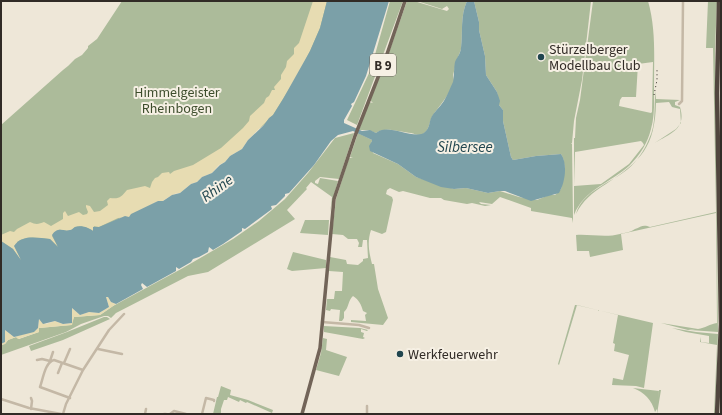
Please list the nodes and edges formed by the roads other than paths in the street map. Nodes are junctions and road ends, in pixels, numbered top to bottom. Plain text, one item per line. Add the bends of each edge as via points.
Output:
1 (405, 1) edge
2 (683, 1) edge
3 (719, 1) edge
4 (721, 21) edge
5 (679, 104) dead end
6 (721, 147) edge
7 (124, 314) dead end
8 (322, 322) junction
9 (369, 328) dead end
10 (98, 349) junction
11 (70, 350) dead end
12 (53, 352) dead end
13 (122, 354) dead end
14 (37, 360) dead end
15 (50, 361) junction
16 (63, 363) junction
17 (83, 370) junction
18 (58, 373) dead end
19 (30, 398) dead end
20 (70, 398) junction
21 (1, 399) edge
22 (721, 400) edge
23 (214, 401) dead end
24 (367, 406) dead end
25 (31, 409) junction
26 (146, 409) dead end
27 (62, 414) edge
28 (145, 414) edge
29 (170, 414) edge
30 (186, 414) edge
31 (202, 414) edge
32 (302, 414) edge
33 (366, 414) edge
34 (717, 414) edge
35 (720, 414) edge

1 - 8 main road, B 9 via 334,199
2 - 5 street via 682,101
3 - 34 highway via 717,93 721,324
4 - 6 highway
7 - 10 street via 108,330
8 - 9 street
8 - 32 main road, B 9 via 319,352
10 - 13 street
10 - 17 street
11 - 16 street
12 - 15 street
14 - 15 street
15 - 16 street
15 - 20 street via 40,387
16 - 17 street
16 - 18 street
17 - 20 street
19 - 25 street
20 - 27 street
21 - 25 street
22 - 35 highway
23 - 31 street via 206,398
24 - 33 street
25 - 27 street
26 - 28 street
29 - 30 street via 174,411

